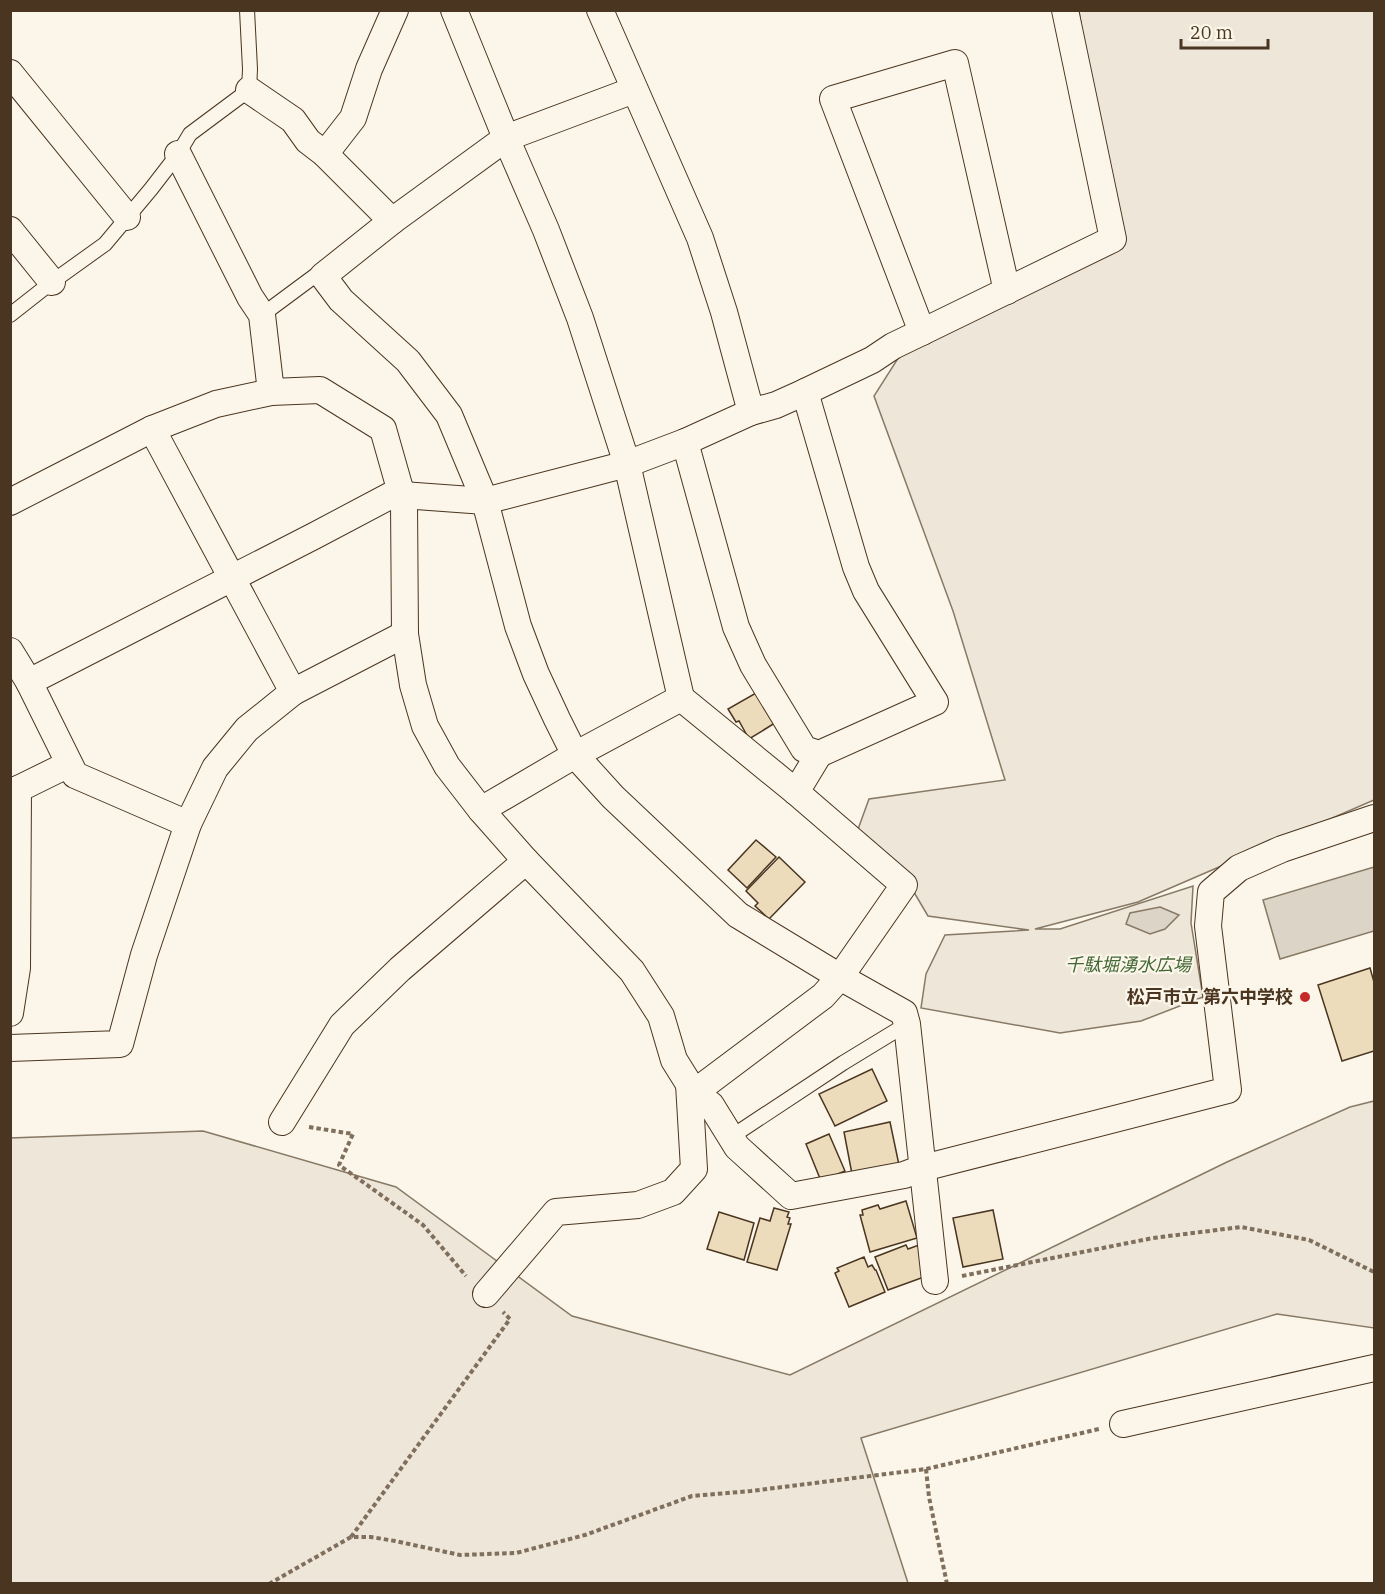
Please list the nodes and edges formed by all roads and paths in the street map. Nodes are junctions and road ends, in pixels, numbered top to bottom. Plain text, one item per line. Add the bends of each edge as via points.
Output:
1 (247, 10) edge
2 (395, 10) edge
3 (454, 10) edge
4 (600, 10) edge
5 (1065, 10) edge
6 (10, 73) edge
7 (249, 90) junction
8 (634, 90) junction
9 (506, 138) junction
10 (178, 154) junction
11 (325, 154) junction
12 (127, 217) junction
13 (392, 221) junction
14 (10, 230) edge
15 (323, 276) junction
16 (52, 282) junction
17 (1007, 291) junction
18 (10, 315) edge
19 (262, 315) junction
20 (922, 332) junction
21 (271, 392) junction
22 (805, 392) junction
23 (751, 412) junction
24 (152, 429) junction
25 (685, 442) junction
26 (627, 464) junction
27 (402, 492) junction
28 (485, 501) junction
29 (10, 502) edge
30 (232, 577) junction
31 (405, 634) junction
32 (10, 651) edge
33 (29, 682) junction
34 (293, 692) junction
35 (681, 698) junction
36 (819, 754) junction
37 (575, 755) junction
38 (69, 764) junction
39 (14, 791) edge
40 (796, 792) junction
41 (481, 810) junction
42 (1374, 819) edge
43 (188, 824) junction
44 (526, 861) junction
45 (840, 977) junction
46 (10, 1013) edge
47 (907, 1024) junction
48 (10, 1048) edge
49 (692, 1088) junction
50 (282, 1122) joint
51 (731, 1137) junction
52 (923, 1168) junction
53 (1374, 1272) edge
54 (935, 1281) joint
55 (486, 1294) junction
56 (1374, 1368) edge
57 (1123, 1424) joint
58 (926, 1469) junction
59 (351, 1536) junction
60 (269, 1584) edge
61 (947, 1584) edge

1 - 7 lane
2 - 11 street via 353,118
3 - 9 street
4 - 8 street
5 - 17 street via 1113,239
6 - 12 street
7 - 10 lane via 190,134
7 - 11 street via 293,120 308,141
8 - 9 street
8 - 23 street via 700,238
9 - 13 street
9 - 26 street via 580,318
10 - 12 lane
10 - 19 street
11 - 13 street
12 - 16 lane via 105,244
13 - 15 street
14 - 16 street
15 - 19 lane via 320,272
15 - 28 street via 341,300 408,361 449,415
16 - 18 lane
17 - 20 street
17 - 20 street via 955,63 833,99
19 - 21 street
20 - 22 street
21 - 24 street via 216,404
21 - 27 street via 320,390 383,429
22 - 23 street
22 - 36 street via 866,591 935,702
23 - 25 street
24 - 29 street
24 - 30 street
25 - 26 street
25 - 36 street via 736,627 753,665 804,749
26 - 28 street
26 - 35 street
27 - 28 street
27 - 30 street
27 - 31 street
28 - 37 street via 518,626
30 - 33 street
30 - 34 street
31 - 34 street
31 - 41 street via 412,685 425,726 447,766
32 - 33 street
33 - 38 street
34 - 43 street via 247,729 215,768
35 - 37 street
35 - 40 street
36 - 40 street
37 - 41 street
37 - 45 street via 613,797 738,915
38 - 39 street
38 - 43 street via 75,775
39 - 46 street via 17,968
40 - 45 street via 904,885
41 - 44 street
42 - 52 street via 1282,849 1239,868 1211,892 1208,927 1228,1090
43 - 48 street via 144,955 120,1044
44 - 49 street via 632,971 661,1016 674,1060
44 - 50 street via 400,969 342,1025
45 - 47 street via 904,1013
45 - 49 street via 823,996
47 - 51 lane
47 - 52 street
49 - 51 street via 711,1105
49 - 55 street via 694,1169 673,1192 638,1204 556,1212
50 - 55 path via 353,1134 339,1165 423,1225
51 - 52 street via 791,1196
52 - 54 street
53 - 54 path via 1309,1240 1241,1227 1153,1238
55 - 59 path via 510,1320
56 - 57 street
57 - 58 path
58 - 59 path via 692,1496 585,1535 516,1553 460,1555
58 - 61 path
59 - 60 path

